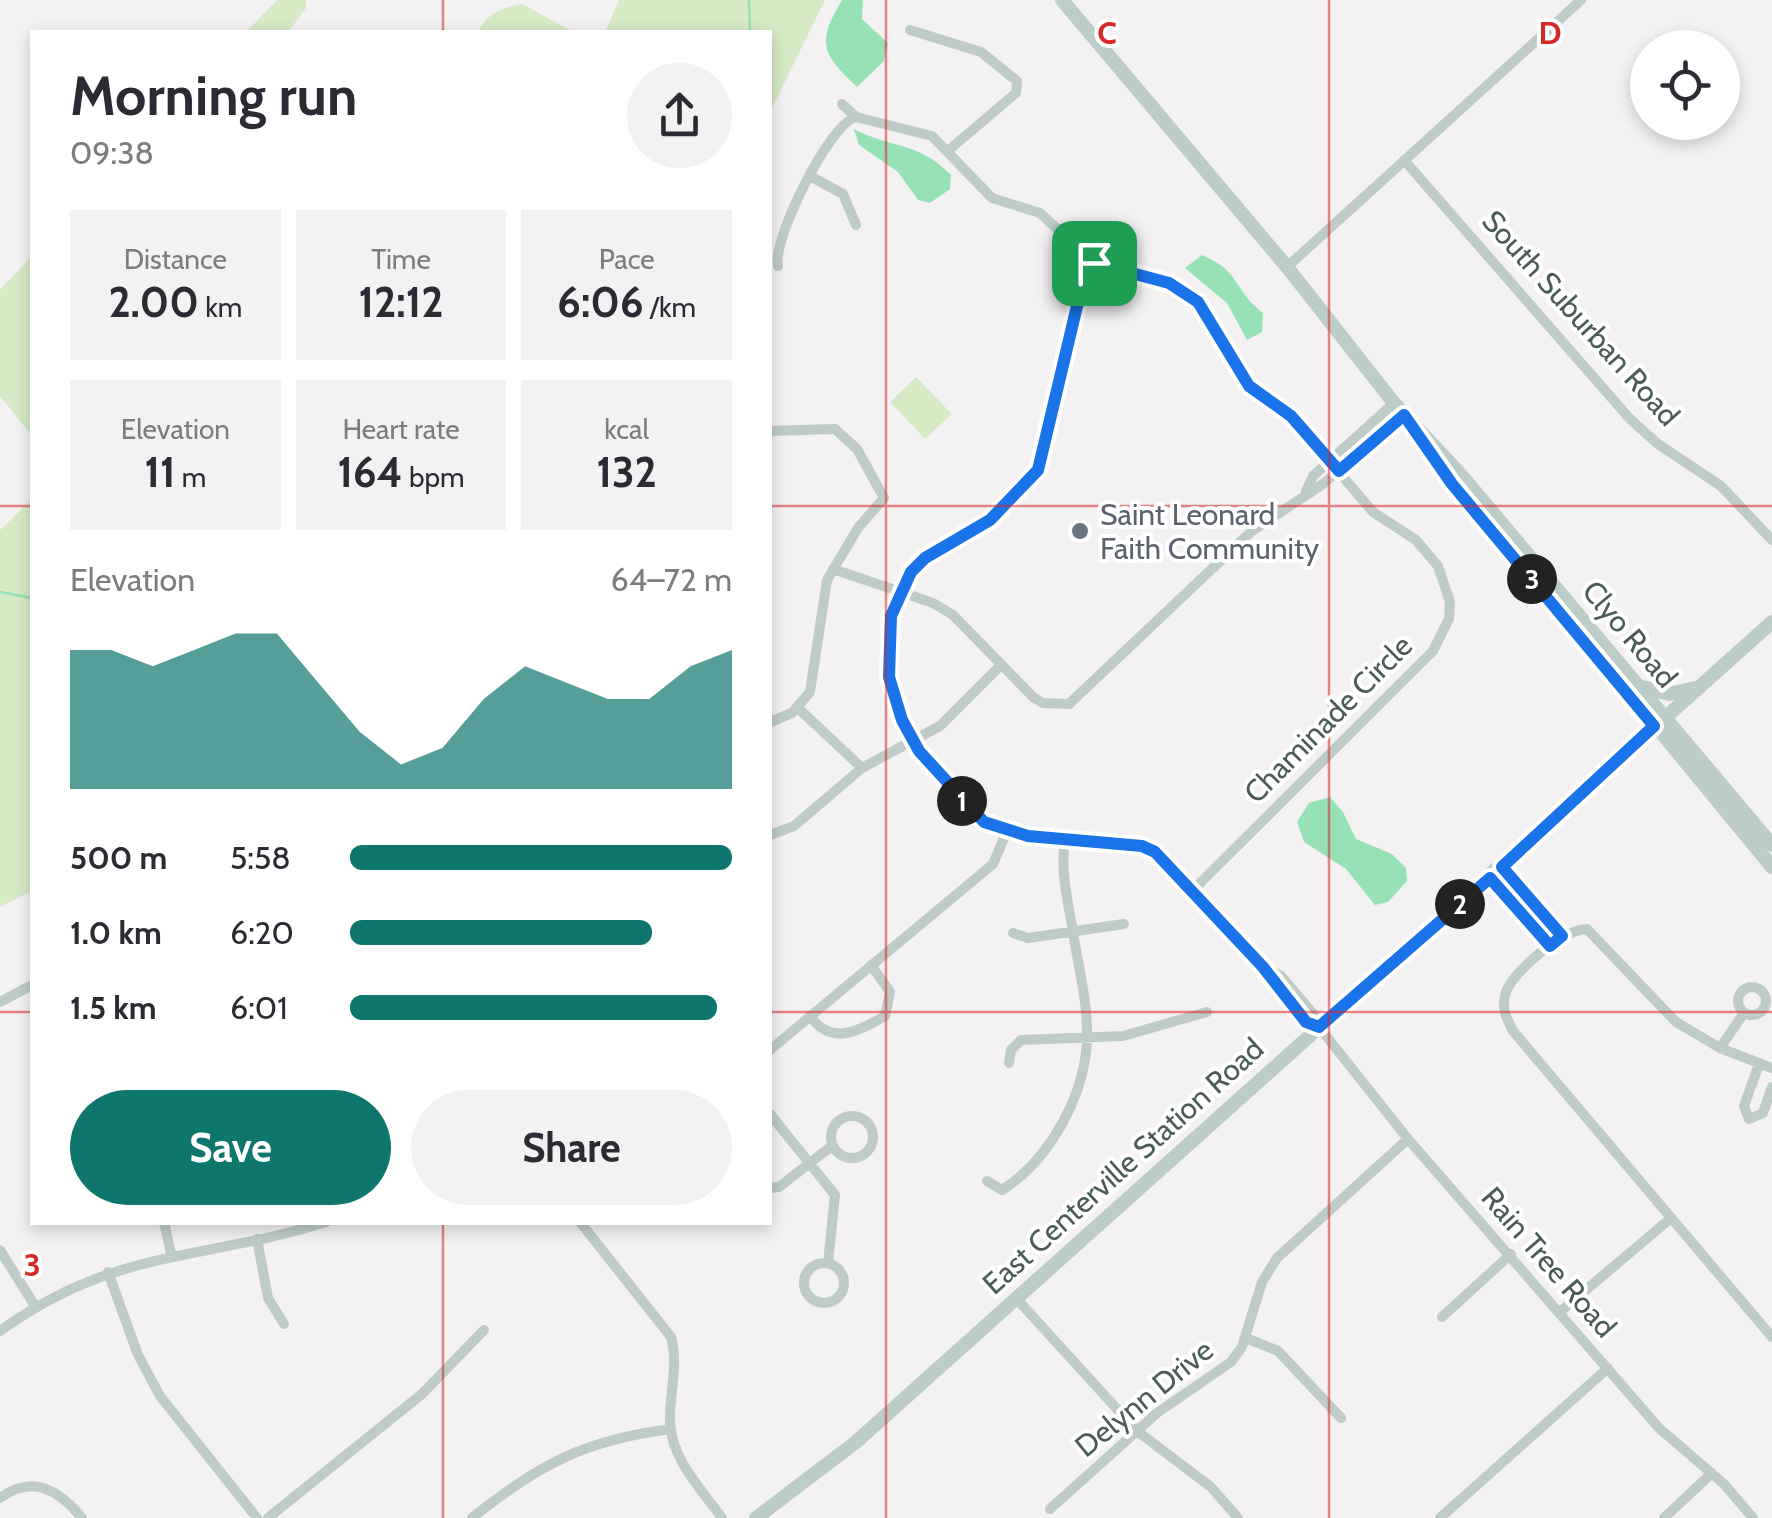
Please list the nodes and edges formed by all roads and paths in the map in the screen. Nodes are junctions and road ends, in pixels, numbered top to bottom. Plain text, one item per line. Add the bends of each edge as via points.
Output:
1 (1062, 0) edge
2 (1581, 0) edge
3 (910, 30) dead end
4 (842, 104) dead end
5 (856, 116) junction
6 (950, 149) junction
7 (1404, 160) junction
8 (810, 176) junction
9 (856, 225) dead end
10 (1094, 263) junction
11 (778, 266) dead end
12 (1287, 267) junction
13 (1399, 409) junction
14 (772, 431) edge
15 (1330, 461) junction
16 (1339, 471) junction
17 (1305, 492) junction
18 (1772, 540) edge
19 (833, 569) junction
20 (900, 592) junction
21 (1772, 622) edge
22 (1001, 665) junction
23 (1638, 686) junction
24 (1698, 687) junction
25 (798, 708) junction
26 (772, 721) edge
27 (1659, 722) junction
28 (912, 739) junction
29 (862, 768) junction
30 (1007, 831) junction
31 (772, 834) edge
32 (1065, 840) junction
33 (1772, 845) edge
34 (1772, 868) edge
35 (1496, 872) junction
36 (1192, 890) junction
37 (1124, 924) dead end
38 (1073, 930) junction
39 (1013, 933) dead end
40 (1562, 936) junction
41 (1550, 946) junction
42 (871, 966) junction
43 (30, 986) edge
44 (0, 1002) edge
45 (1207, 1012) dead end
46 (1744, 1013) dead end
47 (810, 1016) junction
48 (1317, 1025) junction
49 (1088, 1035) junction
50 (772, 1048) edge
51 (1720, 1048) junction
52 (1009, 1063) dead end
53 (1759, 1064) junction
54 (1772, 1068) edge
55 (1772, 1087) edge
56 (772, 1116) edge
57 (1408, 1139) junction
58 (833, 1145) junction
59 (810, 1162) junction
60 (987, 1180) dead end
61 (772, 1188) edge
62 (1671, 1218) junction
63 (165, 1225) edge
64 (314, 1225) edge
65 (582, 1225) edge
66 (257, 1239) junction
67 (0, 1250) edge
68 (171, 1254) junction
69 (1511, 1254) junction
70 (828, 1263) junction
71 (108, 1272) junction
72 (1016, 1298) junction
73 (35, 1306) junction
74 (1560, 1312) junction
75 (1442, 1317) dead end
76 (284, 1324) dead end
77 (0, 1330) edge
78 (484, 1330) dead end
79 (1772, 1337) edge
80 (1246, 1338) junction
81 (1608, 1368) junction
82 (1340, 1418) dead end
83 (671, 1428) junction
84 (1136, 1431) junction
85 (1712, 1473) junction
86 (0, 1498) edge
87 (1050, 1509) dead end
88 (82, 1518) edge
89 (258, 1518) edge
90 (268, 1518) edge
91 (472, 1518) edge
92 (722, 1518) edge
93 (756, 1518) edge
94 (1238, 1518) edge
95 (1440, 1518) edge
96 (1664, 1518) edge
97 (1753, 1518) edge

1 - 12 street, Clyo Road
2 - 7 street
3 - 6 street via 981,52 1018,81 1016,94
4 - 5 street, Chaminade Circle
5 - 6 street, Chaminade Circle via 926,133
5 - 8 street via 846,120
6 - 10 street, Chaminade Circle via 992,198 1040,213
7 - 12 street
7 - 18 street, South Suburban Road via 1630,419 1721,486
8 - 9 street via 843,194
8 - 11 street via 780,240
10 - 15 street, Chaminade Circle via 1169,283 1198,302 1249,386 1291,416
10 - 20 street via 1078,302 1038,470 990,520 925,558
12 - 13 street, Clyo Road
13 - 15 street
13 - 16 street
13 - 23 street, Clyo Road
13 - 27 street, Clyo Road via 1452,484
14 - 19 street via 835,428 882,490 880,508 858,528
15 - 16 street, Chaminade Circle
15 - 17 street
16 - 17 street
16 - 36 street, Chaminade Circle via 1381,519 1427,550 1446,586 1449,619 1425,660
17 - 22 street via 1252,530 1080,697 1059,706 1034,698
19 - 20 street
19 - 25 street via 823,590 814,682
20 - 22 street via 953,615
20 - 28 street via 889,627 889,677
21 - 24 street, East Centerville Station Road
22 - 28 street via 940,726
23 - 24 street via 1669,694
23 - 27 street, Clyo Road
24 - 27 street, East Centerville Station Road
25 - 26 street
25 - 29 street
27 - 33 street, Clyo Road
27 - 34 street, Clyo Road
27 - 35 street, East Centerville Station Road
28 - 29 street
28 - 30 street via 968,808
29 - 31 street via 794,826
30 - 32 street, Rain Tree Road
30 - 42 street via 993,864
32 - 36 street, Rain Tree Road via 1142,846 1164,858
32 - 38 street
35 - 40 street
35 - 41 street
35 - 48 street, East Centerville Station Road
36 - 48 street, Rain Tree Road via 1306,1022
37 - 38 street
38 - 39 street via 1028,938
38 - 49 street
40 - 41 street
40 - 51 street via 1592,931 1660,1009
41 - 62 street via 1510,984 1506,1018
42 - 47 street
42 - 47 street via 890,992 885,1016 834,1036
43 - 44 street
45 - 49 street via 1123,1036
46 - 51 street
47 - 50 street
48 - 57 street, Rain Tree Road
48 - 72 street, East Centerville Station Road
49 - 52 street via 1021,1040
49 - 60 street via 1068,1127 1012,1184 1002,1190
51 - 53 street
53 - 54 street
53 - 55 street via 1744,1106 1750,1119 1763,1113
56 - 59 street
57 - 69 street, Rain Tree Road
57 - 80 street, Delynn Drive via 1277,1258 1262,1282
58 - 58 street via 857,1158 872,1146 872,1134 862,1119 846,1116 833,1128
58 - 59 street
59 - 61 street
59 - 70 street via 837,1201
62 - 74 street
62 - 79 street
63 - 68 street
64 - 66 street
65 - 83 street via 671,1337
66 - 68 street
66 - 76 street via 268,1298
67 - 73 street
68 - 71 street
69 - 74 street, Rain Tree Road
69 - 75 street
70 - 70 street via 806,1275 804,1288 818,1303 830,1303 844,1291 842,1273
71 - 73 street
71 - 89 street via 160,1396
72 - 84 street
72 - 93 street, East Centerville Station Road via 856,1442
73 - 77 street
74 - 81 street, Rain Tree Road
78 - 90 street via 422,1394
80 - 82 street via 1278,1351
80 - 84 street, Delynn Drive via 1232,1362
81 - 85 street, Rain Tree Road via 1659,1428
81 - 95 street
83 - 91 street via 576,1450 538,1468
83 - 92 street via 682,1461
84 - 87 street, Delynn Drive
84 - 94 street via 1211,1487
85 - 96 street
85 - 97 street, Rain Tree Road
86 - 88 street via 24,1486 46,1487

